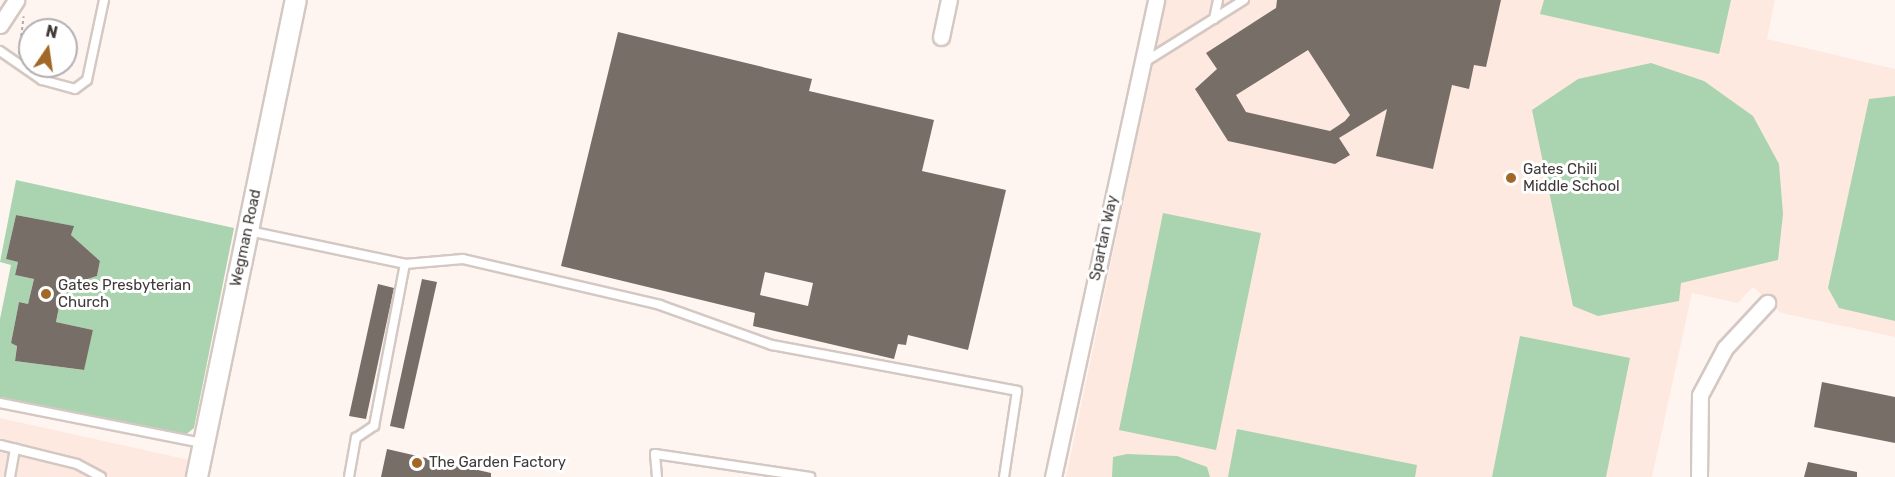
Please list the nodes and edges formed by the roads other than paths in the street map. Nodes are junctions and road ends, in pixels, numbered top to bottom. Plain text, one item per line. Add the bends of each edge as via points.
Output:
1 (104, 0) edge
2 (296, 0) edge
3 (949, 0) edge
4 (1156, 0) edge
5 (1218, 0) edge
6 (1244, 0) edge
7 (20, 6) edge
8 (1214, 19) junction
9 (0, 25) edge
10 (941, 37) dead end
11 (0, 51) edge
12 (1142, 64) junction
13 (248, 231) junction
14 (405, 264) junction
15 (1767, 303) dead end
16 (0, 403) edge
17 (204, 443) junction
18 (0, 445) edge
19 (15, 448) junction
20 (10, 477) edge
21 (101, 477) edge
22 (197, 477) edge
23 (349, 477) edge
24 (657, 477) edge
25 (810, 477) edge
26 (1004, 477) edge
27 (1053, 477) edge
28 (1699, 477) edge

1 - 11 lane via 87,80 75,89 42,80
2 - 13 street, Wegman Road
3 - 10 street
4 - 12 street, Spartan Way
5 - 8 lane
6 - 8 lane
7 - 9 street
8 - 12 lane
12 - 27 street, Spartan Way
13 - 14 lane
13 - 17 street, Wegman Road
14 - 23 lane via 374,426 356,438
14 - 26 lane via 463,259 660,305 772,345 1017,392
15 - 28 street via 1725,348 1700,395
16 - 17 lane
17 - 22 street, Wegman Road
18 - 19 lane
19 - 20 lane
19 - 21 lane via 77,464
24 - 25 lane via 655,454

